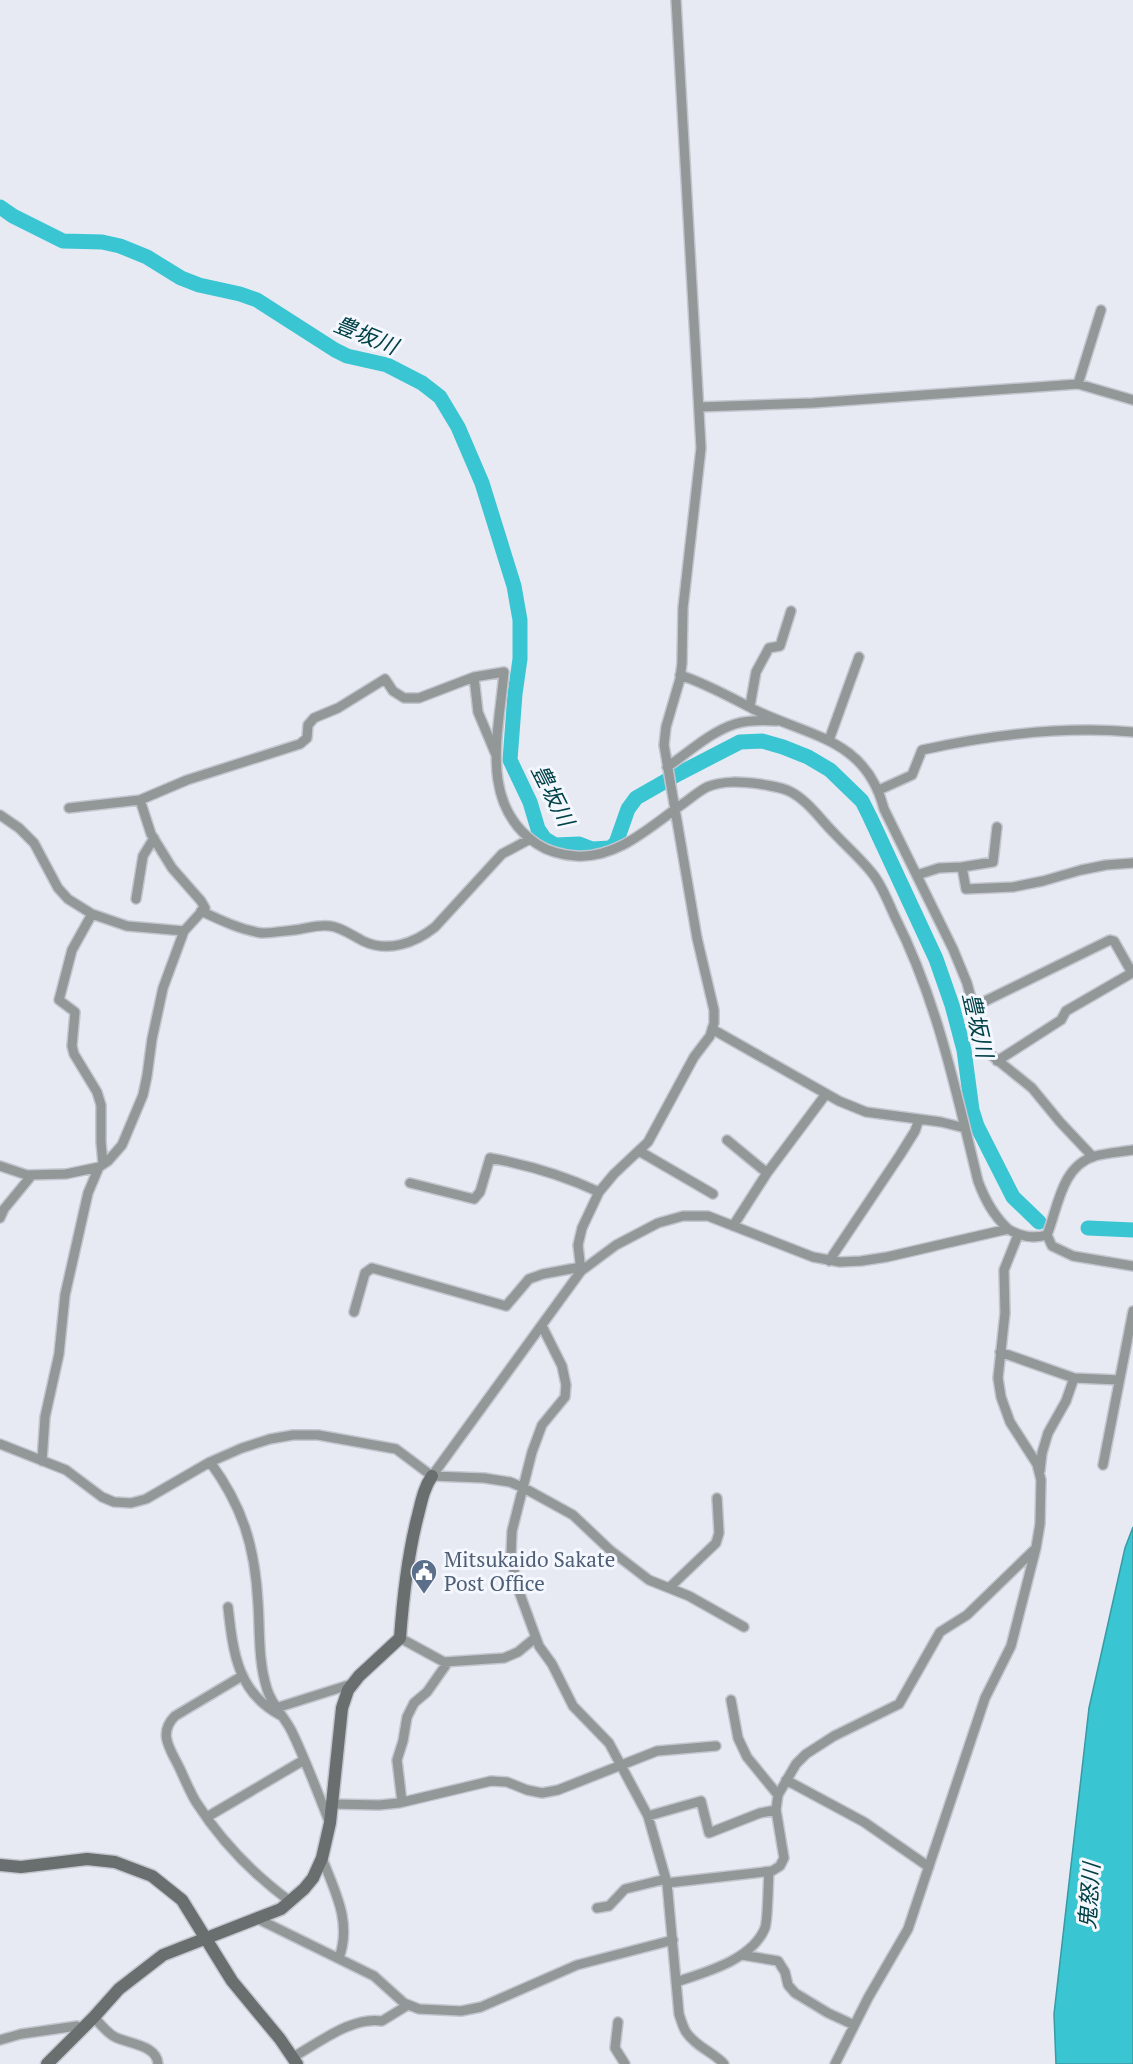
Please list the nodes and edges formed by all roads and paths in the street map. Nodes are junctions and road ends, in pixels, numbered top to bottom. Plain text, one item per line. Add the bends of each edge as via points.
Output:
1 (676, 0) edge
2 (1101, 310) dead end
3 (1078, 384) junction
4 (1133, 400) edge
5 (699, 406) junction
6 (791, 611) dead end
7 (859, 657) dead end
8 (680, 675) junction
9 (474, 677) junction
10 (750, 706) junction
11 (782, 721) junction
12 (1133, 732) edge
13 (829, 740) junction
14 (496, 758) junction
15 (667, 769) junction
16 (879, 790) junction
17 (140, 800) junction
18 (69, 808) dead end
19 (674, 808) junction
20 (0, 815) edge
21 (997, 827) dead end
22 (154, 838) junction
23 (530, 839) junction
24 (1133, 863) edge
25 (962, 867) junction
26 (917, 875) junction
27 (136, 899) dead end
28 (201, 911) junction
29 (92, 914) junction
30 (184, 931) junction
31 (1132, 970) edge
32 (974, 1007) junction
33 (712, 1029) junction
34 (997, 1061) junction
35 (826, 1094) junction
36 (919, 1119) junction
37 (964, 1128) junction
38 (727, 1140) dead end
39 (1133, 1150) edge
40 (639, 1151) junction
41 (1093, 1157) junction
42 (0, 1166) edge
43 (101, 1166) junction
44 (767, 1173) junction
45 (32, 1175) junction
46 (410, 1183) dead end
47 (598, 1192) junction
48 (713, 1194) dead end
49 (0, 1215) edge
50 (733, 1226) junction
51 (1008, 1229) junction
52 (1049, 1232) junction
53 (1018, 1235) junction
54 (829, 1261) junction
55 (1133, 1266) edge
56 (581, 1269) junction
57 (1133, 1311) edge
58 (354, 1312) dead end
59 (542, 1326) junction
60 (1000, 1352) junction
61 (1074, 1378) junction
62 (1119, 1380) junction
63 (0, 1444) edge
64 (42, 1461) junction
65 (210, 1462) junction
66 (1103, 1465) dead end
67 (1040, 1474) junction
68 (432, 1476) junction
69 (524, 1488) junction
70 (717, 1498) dead end
71 (1036, 1548) junction
72 (669, 1588) junction
73 (228, 1607) dead end
74 (744, 1627) dead end
75 (400, 1638) junction
76 (535, 1638) junction
77 (448, 1662) junction
78 (242, 1676) junction
79 (352, 1684) junction
80 (731, 1700) dead end
81 (279, 1712) junction
82 (716, 1746) dead end
83 (304, 1760) junction
84 (621, 1764) junction
85 (786, 1780) junction
86 (778, 1795) junction
87 (402, 1802) junction
88 (332, 1804) junction
89 (776, 1810) junction
90 (648, 1816) junction
91 (207, 1818) junction
92 (330, 1823) junction
93 (322, 1858) junction
94 (0, 1865) edge
95 (929, 1867) junction
96 (769, 1872) junction
97 (667, 1881) junction
98 (291, 1902) junction
99 (597, 1908) dead end
100 (258, 1919) junction
101 (206, 1938) junction
102 (673, 1940) junction
103 (742, 1955) junction
104 (339, 1958) junction
105 (676, 1982) junction
106 (408, 2005) junction
107 (94, 2017) junction
108 (618, 2022) dead end
109 (854, 2025) junction
110 (81, 2030) junction
111 (0, 2040) edge
112 (295, 2060) edge
113 (47, 2064) edge
114 (158, 2064) edge
115 (625, 2064) edge
116 (724, 2064) edge
117 (835, 2064) edge

1 - 5 street
2 - 3 street
3 - 4 street
3 - 5 street via 813,403
5 - 8 street via 701,448 683,608
6 - 10 street via 780,646 769,648 756,672
7 - 13 street
8 - 10 street via 708,684
8 - 15 street via 666,727
9 - 14 street via 478,711
9 - 14 street via 504,672
9 - 17 street via 419,698 404,698 385,680 314,718 308,725 307,738 300,744 187,780
10 - 11 street
11 - 13 street
11 - 15 street via 735,724
12 - 16 street via 1012,735 922,750 912,775
13 - 16 street via 864,766
14 - 23 street via 502,802
15 - 19 street
16 - 26 street
17 - 18 street
17 - 22 street
19 - 23 street via 630,841 599,855 561,855
19 - 33 street via 714,1010
19 - 37 street via 706,788 725,782 774,786 806,803 872,873 924,981
20 - 29 street via 34,843 58,888
21 - 25 street via 993,862
22 - 27 street via 143,856
22 - 28 street via 172,868 201,901 205,908
23 - 28 street via 502,854 435,927 406,945 366,943 326,925 262,933
24 - 25 street via 1106,865 1013,886 966,889
25 - 26 street via 939,867
26 - 32 street via 967,982
28 - 30 street
29 - 30 street via 127,926
29 - 43 street via 72,950 59,1000 75,1012 74,1054 101,1105
30 - 43 street via 163,988 143,1095 122,1145
31 - 32 street via 1110,940
31 - 34 street
32 - 34 street via 986,1050
33 - 35 street
33 - 40 street via 653,1135
34 - 41 street via 1032,1088
35 - 36 street via 866,1112
35 - 44 street
36 - 37 street
36 - 54 street via 905,1147
37 - 51 street via 984,1198
38 - 44 street
39 - 41 street
40 - 47 street
40 - 48 street
41 - 52 street via 1072,1173 1063,1186
42 - 45 street
43 - 45 street via 66,1174
43 - 64 street via 88,1193 64,1294
44 - 50 street
45 - 49 street
46 - 47 street via 474,1198 480,1192 490,1158 568,1178
47 - 56 street via 578,1245
50 - 54 street
50 - 56 street via 708,1216 657,1222
51 - 53 street
51 - 54 street via 887,1257
52 - 53 street via 1037,1238
52 - 55 street via 1052,1246 1073,1256
53 - 60 street via 1004,1270 1005,1313
56 - 58 street via 529,1279 506,1305 372,1268 365,1273
56 - 59 street
57 - 62 street
59 - 68 street
59 - 69 street via 562,1366 565,1397 542,1425
60 - 61 street
60 - 67 street via 1001,1397 1010,1422
61 - 62 street
61 - 67 street via 1048,1433
62 - 66 street
63 - 64 street
64 - 65 street via 66,1470 102,1497 130,1503 146,1499
65 - 68 street via 270,1439 318,1435 396,1449
65 - 81 street via 226,1484 247,1533 254,1562 260,1656 266,1689
67 - 71 street
68 - 69 street via 484,1478
68 - 75 street via 426,1484 407,1556
69 - 72 street via 573,1515 635,1570
69 - 76 street via 512,1531 511,1555
70 - 72 street via 716,1543
71 - 85 street via 967,1615 940,1632 899,1704 806,1754
71 - 95 street via 1011,1646 985,1698
72 - 74 street
73 - 78 street via 233,1652
75 - 77 street
75 - 79 street
76 - 77 street via 504,1658
76 - 84 street via 573,1706 609,1743
77 - 87 street via 407,1717 397,1760
78 - 81 street via 267,1708
78 - 91 street via 175,1716 165,1731 195,1801
79 - 81 street
79 - 88 street via 342,1708
80 - 86 street via 738,1738 747,1757
81 - 83 street
82 - 84 street via 657,1751
83 - 91 street
83 - 92 street
84 - 87 street via 542,1793 491,1781
84 - 90 street
85 - 86 street
85 - 95 street via 864,1822
86 - 89 street
87 - 88 street
88 - 92 street
89 - 90 street via 709,1833 701,1801
89 - 96 street via 784,1858 780,1866
90 - 97 street
91 - 98 street via 266,1884
92 - 93 street
93 - 98 street via 313,1878
93 - 104 street via 344,1921 344,1944
94 - 101 street via 21,1867 87,1859 114,1862 152,1876 182,1900
95 - 109 street via 908,1929
96 - 97 street
96 - 103 street via 766,1927
97 - 99 street via 626,1889 609,1906
97 - 102 street
98 - 100 street
100 - 101 street
100 - 104 street
101 - 107 street via 163,1954 119,1989
101 - 112 street via 232,1981
102 - 105 street
102 - 106 street via 577,1965 480,2007 461,2011
103 - 105 street via 711,1971
103 - 109 street via 778,1961 795,1993
104 - 106 street via 374,1976
105 - 116 street via 686,2032
106 - 112 street via 382,2021 356,2022
107 - 110 street
107 - 114 street via 114,2037 154,2053
108 - 115 street via 615,2048
109 - 117 street
110 - 111 street via 77,2026
110 - 113 street

